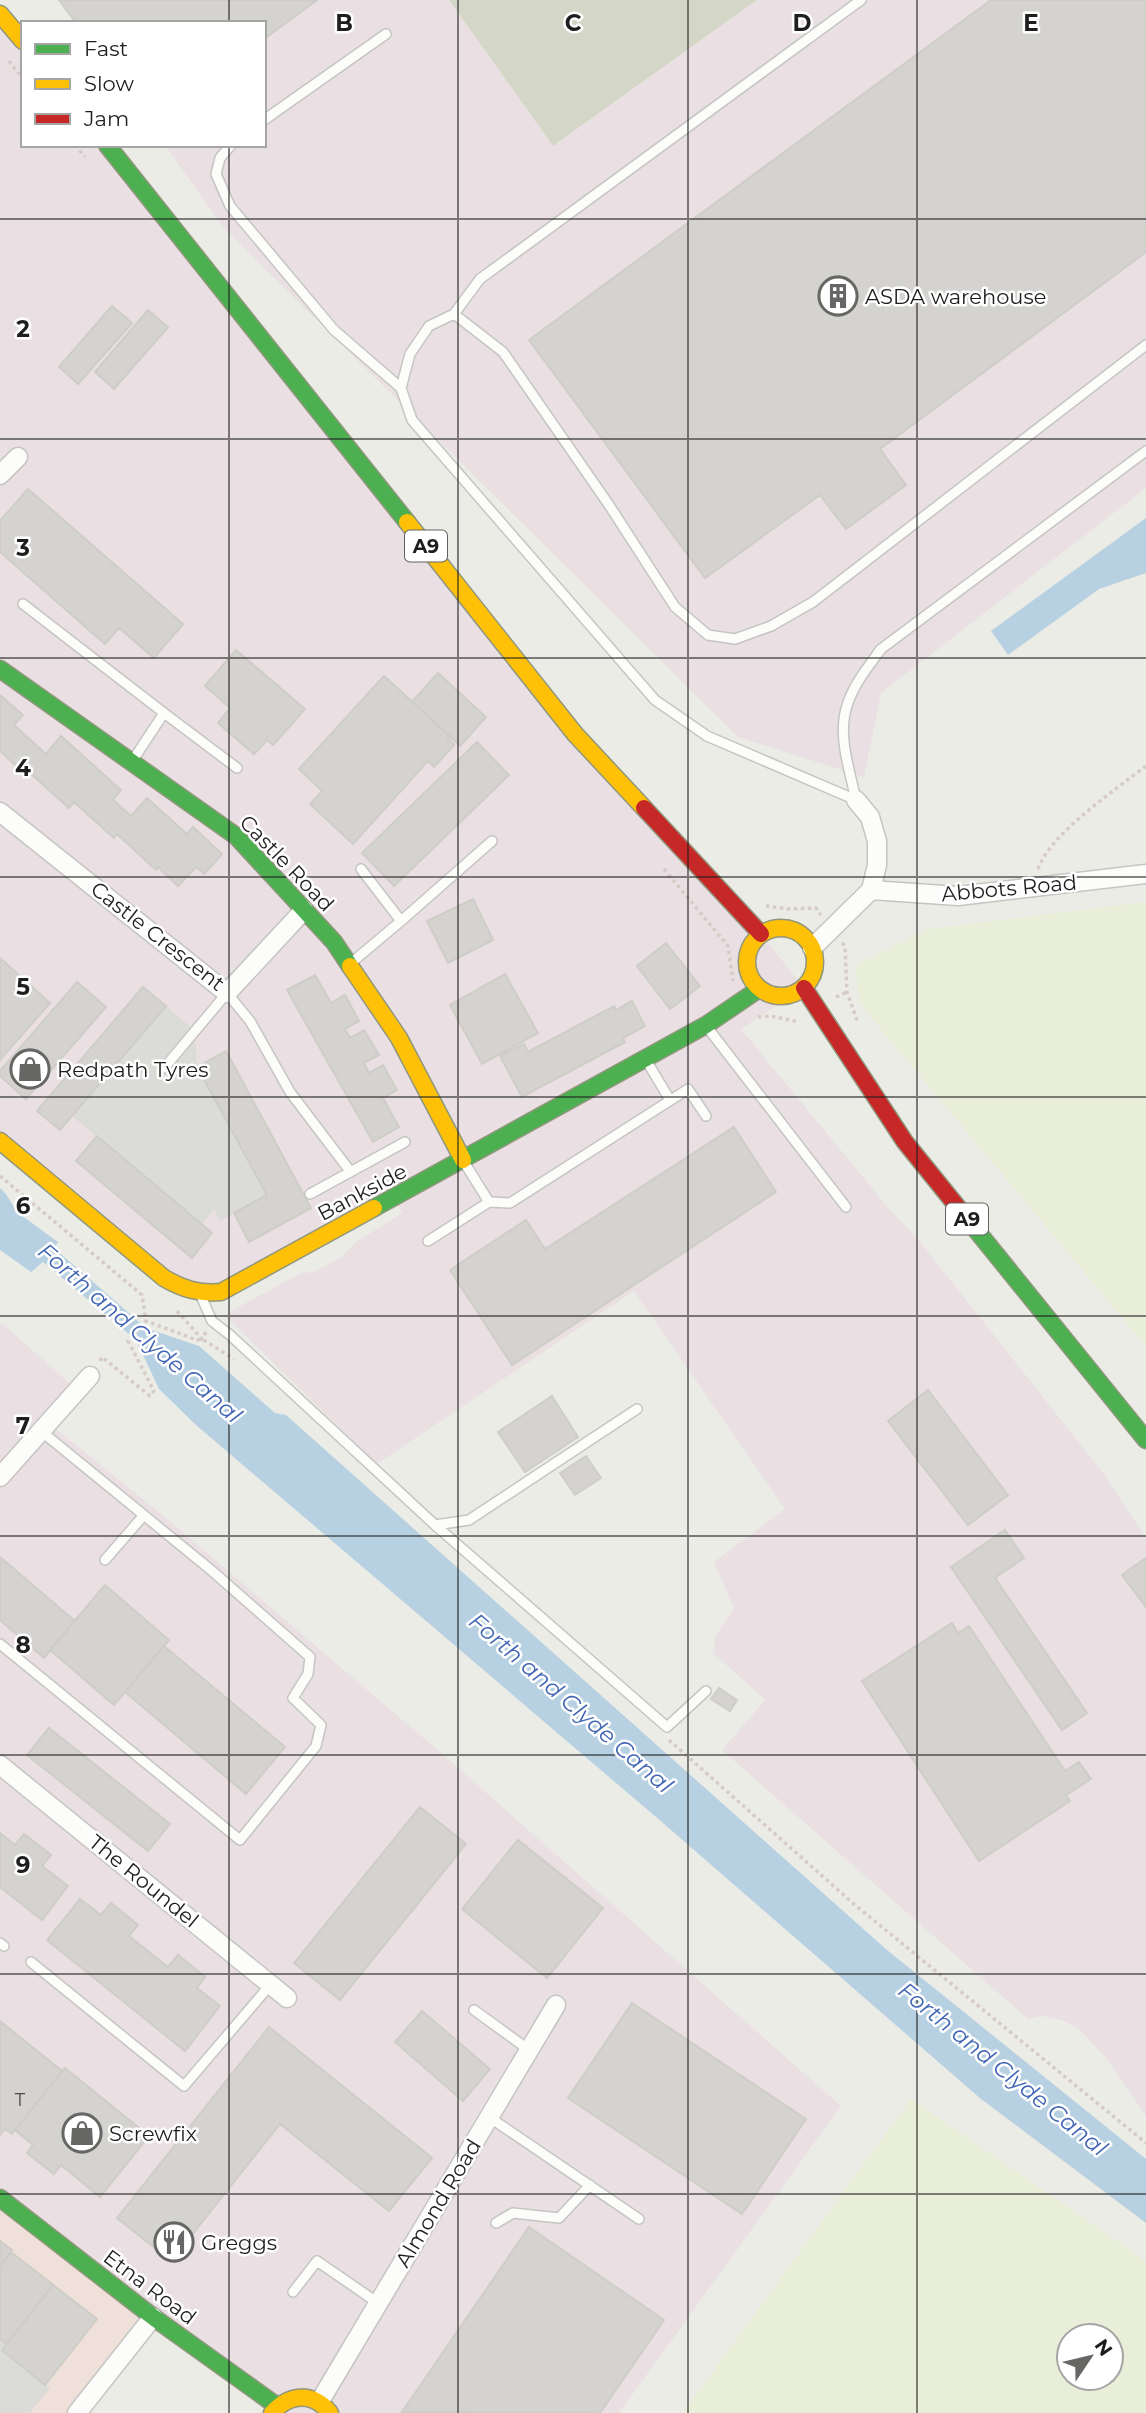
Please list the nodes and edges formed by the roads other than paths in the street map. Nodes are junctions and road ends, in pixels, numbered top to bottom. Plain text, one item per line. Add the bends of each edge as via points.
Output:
1 (861, 0) edge
2 (0, 14) edge
3 (386, 34) dead end
4 (21, 39) edge
5 (266, 119) edge
6 (109, 147) edge
7 (229, 147) edge
8 (454, 314) junction
9 (1146, 345) edge
10 (401, 388) junction
11 (1146, 451) edge
12 (18, 457) dead end
13 (0, 475) edge
14 (23, 604) dead end
15 (0, 669) edge
16 (164, 713) junction
17 (132, 761) junction
18 (237, 768) dead end
19 (856, 800) junction
20 (0, 812) edge
21 (492, 841) dead end
22 (362, 869) dead end
23 (1146, 874) edge
24 (871, 890) junction
25 (304, 910) junction
26 (401, 921) junction
27 (761, 934) junction
28 (811, 947) junction
29 (349, 964) junction
30 (804, 988) junction
31 (759, 989) junction
32 (227, 993) junction
33 (706, 1025) junction
34 (645, 1059) junction
35 (164, 1068) dead end
36 (670, 1100) junction
37 (706, 1116) dead end
38 (0, 1141) edge
39 (405, 1142) dead end
40 (463, 1160) junction
41 (350, 1171) junction
42 (310, 1194) dead end
43 (489, 1202) junction
44 (846, 1207) dead end
45 (428, 1241) dead end
46 (200, 1294) junction
47 (90, 1377) road end
48 (637, 1409) dead end
49 (41, 1431) junction
50 (1146, 1440) edge
51 (0, 1477) edge
52 (144, 1516) junction
53 (435, 1525) junction
54 (105, 1560) dead end
55 (0, 1644) edge
56 (706, 1691) dead end
57 (0, 1765) edge
58 (31, 1962) dead end
59 (271, 1984) junction
60 (287, 1998) dead end
61 (556, 2005) dead end
62 (474, 2010) dead end
63 (529, 2050) junction
64 (489, 2117) junction
65 (590, 2185) junction
66 (0, 2198) edge
67 (639, 2219) dead end
68 (496, 2222) dead end
69 (293, 2292) dead end
70 (378, 2303) junction
71 (153, 2317) junction
72 (325, 2407) edge
73 (275, 2409) edge
74 (77, 2413) edge

1 - 8 lane via 480,279
2 - 4 street
3 - 5 lane
6 - 27 street, A9 via 575,734
7 - 10 lane via 216,174 230,206 334,330
8 - 9 lane via 503,352 675,607 708,635 735,639 771,626 813,602
8 - 10 lane via 429,326 410,354
10 - 19 lane via 412,420 654,700 707,736
11 - 19 lane via 881,649 860,677 845,710 844,746
12 - 13 street
14 - 16 lane
15 - 17 street, Castle Road
16 - 17 lane
16 - 18 lane
17 - 25 street, Castle Road via 236,836
19 - 24 street via 870,817 877,841
20 - 32 street, Castle Crescent
21 - 26 lane
22 - 26 lane
23 - 24 street, Abbots Road via 958,896
24 - 28 street
25 - 29 street, Castle Road
25 - 32 street, Castle Crescent
26 - 29 lane
27 - 28 street via 784,928 805,938
27 - 31 street via 752,943 746,968
28 - 30 street via 814,971
29 - 40 street, Castle Road via 399,1038
30 - 31 street via 782,997
30 - 50 street, A9 via 905,1142
31 - 33 street, Bankside
32 - 35 lane
32 - 41 lane via 250,1021 290,1091
33 - 34 street, Bankside
33 - 44 lane
34 - 36 lane
34 - 40 street, Bankside
36 - 37 lane via 688,1089
36 - 43 lane via 510,1203
38 - 46 street via 164,1278
39 - 41 lane
40 - 43 lane
40 - 46 street, Bankside via 221,1292
41 - 42 lane
43 - 45 lane
46 - 53 lane via 212,1321
47 - 49 street
48 - 53 lane via 469,1520
49 - 51 street
49 - 52 lane
52 - 54 lane
52 - 55 lane via 310,1657 308,1674 293,1698 321,1725 316,1746 240,1840
53 - 56 lane via 667,1727
57 - 59 street, The Roundel
58 - 59 lane via 184,2086
59 - 60 street, The Roundel
61 - 63 street, Almond Road
62 - 63 lane
63 - 64 street, Almond Road
64 - 65 lane
64 - 70 street, Almond Road
65 - 67 lane
65 - 68 lane via 559,2218 513,2213
66 - 71 street, Etna Road
69 - 70 lane via 317,2261
70 - 72 street, Almond Road
71 - 73 street, Etna Road
71 - 74 street
72 - 73 street via 299,2396

